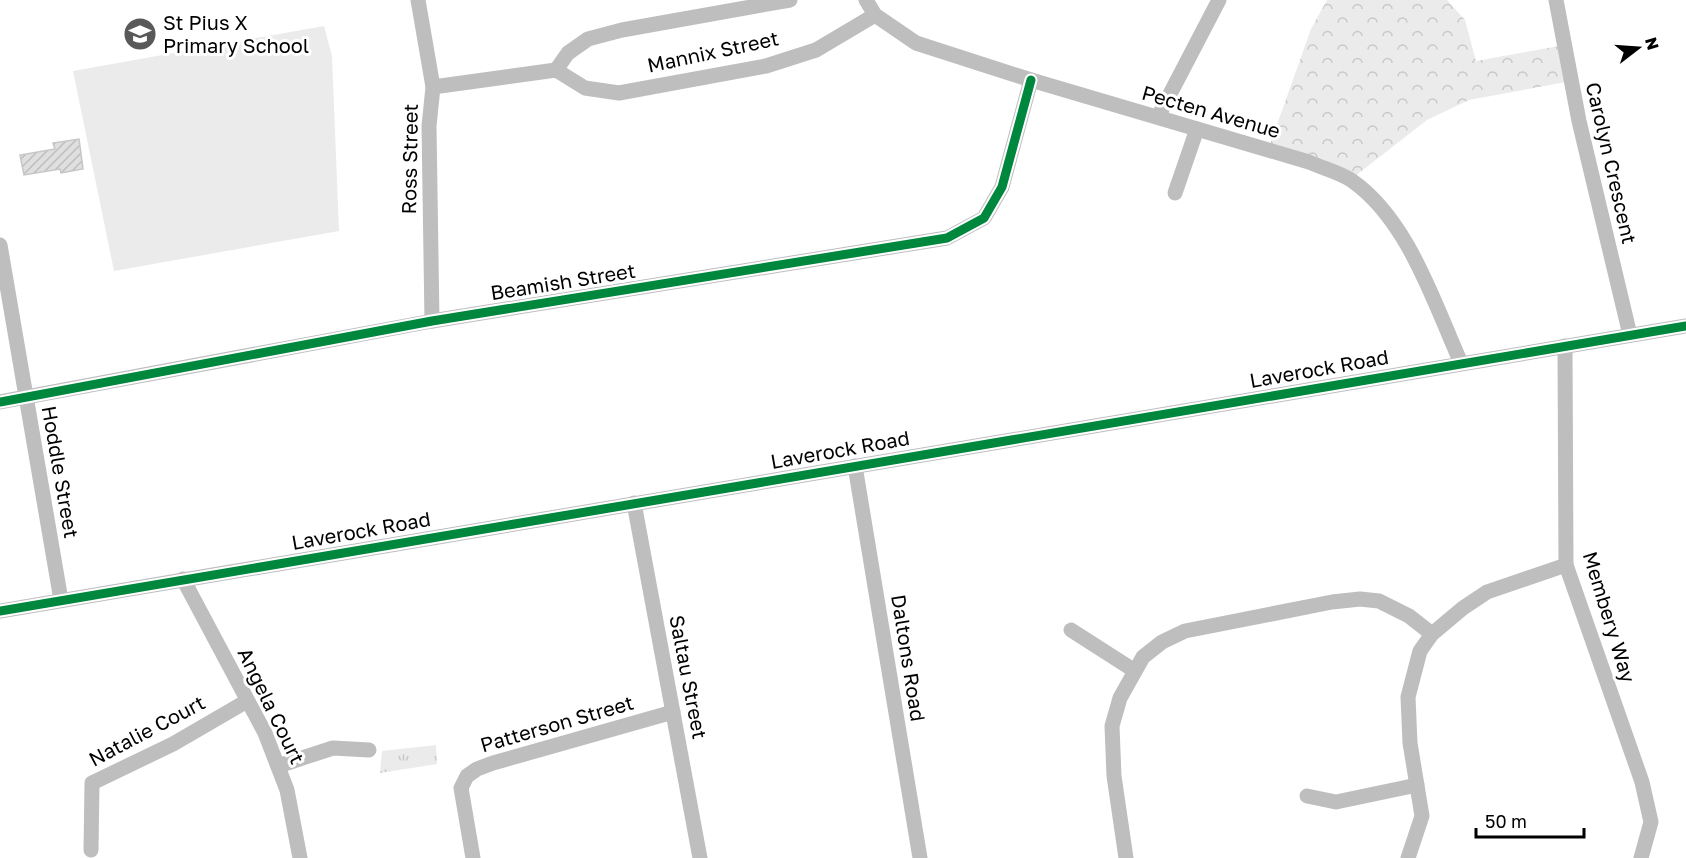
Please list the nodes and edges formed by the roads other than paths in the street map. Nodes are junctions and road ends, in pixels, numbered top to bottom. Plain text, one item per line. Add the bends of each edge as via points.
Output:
1 (418, 0) edge
2 (790, 0) edge
3 (866, 0) edge
4 (1219, 0) edge
5 (1556, 0) edge
6 (875, 15) junction
7 (555, 70) junction
8 (1031, 80) junction
9 (433, 87) junction
10 (1158, 117) junction
11 (1197, 129) junction
12 (1175, 193) dead end
13 (0, 245) edge
14 (432, 321) junction
15 (1686, 326) edge
16 (1630, 335) junction
17 (1565, 346) junction
18 (1461, 363) junction
19 (26, 398) junction
20 (0, 402) edge
21 (855, 465) junction
22 (634, 503) junction
23 (1566, 565) junction
24 (183, 579) junction
25 (61, 600) junction
26 (0, 611) edge
27 (1071, 630) dead end
28 (1432, 634) junction
29 (1135, 671) junction
30 (247, 701) junction
31 (673, 712) junction
32 (369, 750) dead end
33 (278, 766) junction
34 (1417, 785) junction
35 (1307, 796) dead end
36 (91, 850) dead end
37 (300, 858) edge
38 (473, 858) edge
39 (700, 858) edge
40 (920, 858) edge
41 (1126, 858) edge
42 (1408, 858) edge
43 (1641, 858) edge

1 - 9 street, Ross Street
2 - 7 street, Mannix Street via 588,39
3 - 6 street, Pecten Avenue
4 - 10 street
5 - 16 street, Carolyn Crescent via 1579,121
6 - 7 street, Mannix Street via 816,50 766,66 619,93 585,88
6 - 8 street, Pecten Avenue via 916,43
7 - 9 street
8 - 10 street, Pecten Avenue
8 - 14 street, Beamish Street via 1002,187 984,218 947,238
9 - 14 street, Ross Street via 429,126
10 - 11 street, Pecten Avenue
11 - 12 street
11 - 18 street, Pecten Avenue via 1309,162 1350,180 1381,207 1405,239
13 - 19 street, Hoddle Street
14 - 19 street, Beamish Street
15 - 16 street, Laverock Road
16 - 17 street, Laverock Road
17 - 18 street, Laverock Road
17 - 23 street, Membery Way
18 - 21 street, Laverock Road
19 - 20 street, Beamish Street
19 - 25 street, Hoddle Street
21 - 22 street, Laverock Road
21 - 40 street, Daltons Road
22 - 24 street, Laverock Road
22 - 31 street, Saltau Street
23 - 28 street via 1487,592
23 - 43 street, Membery Way via 1642,782 1652,822
24 - 25 street, Laverock Road
24 - 30 street, Angela Court
25 - 26 street, Laverock Road
27 - 29 street
28 - 29 street via 1409,616 1378,601 1332,602 1185,631 1143,657
28 - 34 street via 1420,651 1408,697
29 - 41 street via 1120,698 1112,726 1114,776
30 - 33 street, Angela Court
30 - 36 street, Natalie Court via 173,744 92,783
31 - 38 street, Patterson Street via 493,763 467,776 461,788
31 - 39 street, Saltau Street
32 - 33 street via 333,748
33 - 37 street, Angela Court
34 - 35 street via 1336,802
34 - 42 street via 1422,816

